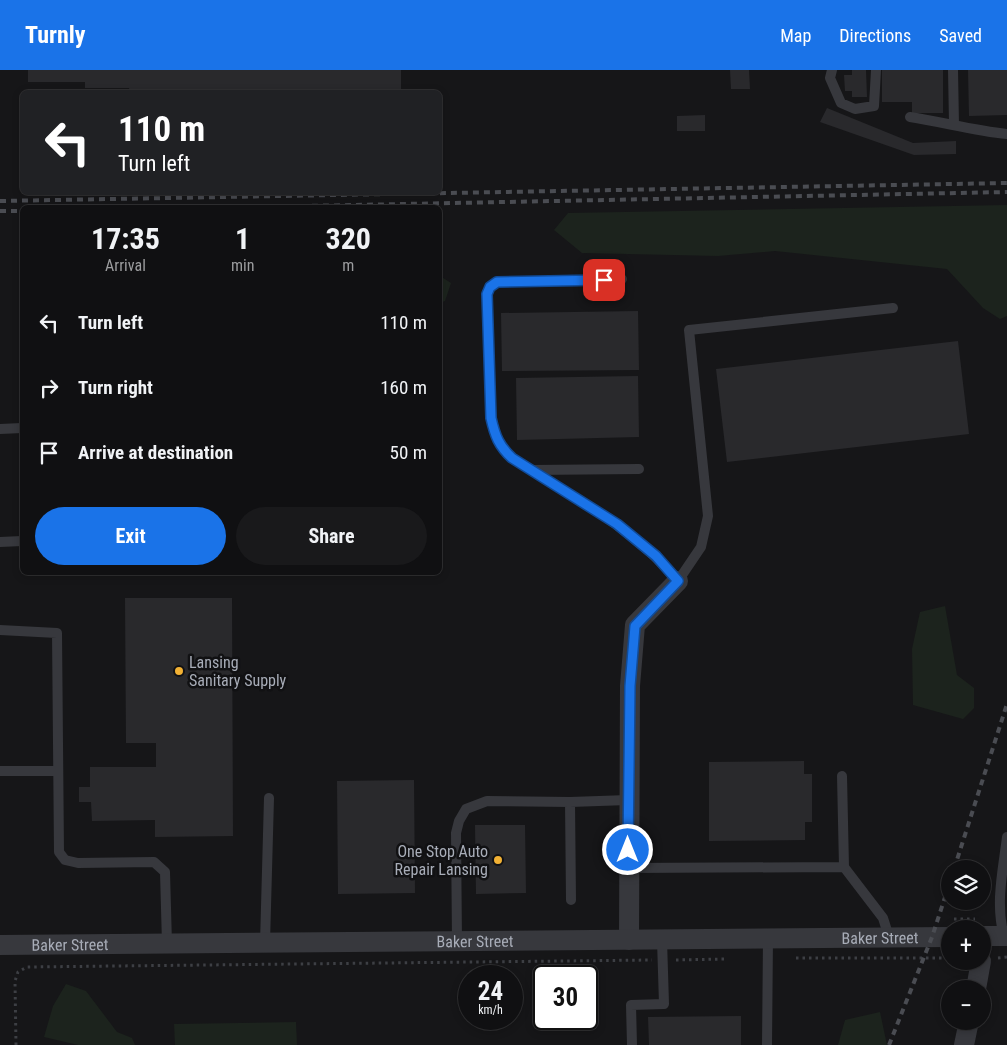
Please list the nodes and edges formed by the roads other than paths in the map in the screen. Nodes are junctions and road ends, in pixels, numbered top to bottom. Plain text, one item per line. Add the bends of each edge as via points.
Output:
1 (832, 70) edge
2 (876, 70) edge
3 (953, 70) edge
4 (910, 117) dead end
5 (954, 124) junction
6 (1007, 134) edge
7 (622, 279) dead end
8 (893, 308) dead end
9 (20, 428) edge
10 (0, 429) edge
11 (639, 469) dead end
12 (530, 470) junction
13 (0, 542) edge
14 (20, 542) edge
15 (678, 581) junction
16 (0, 630) edge
17 (0, 771) edge
18 (57, 771) junction
19 (842, 776) dead end
20 (269, 798) dead end
21 (628, 800) junction
22 (570, 802) junction
23 (1007, 837) edge
24 (844, 867) junction
25 (629, 868) junction
26 (571, 900) dead end
27 (995, 936) edge
28 (889, 937) junction
29 (941, 937) edge
30 (768, 938) junction
31 (629, 940) junction
32 (662, 940) junction
33 (457, 942) junction
34 (265, 943) junction
35 (167, 944) junction
36 (0, 945) edge
37 (967, 1030) edge
38 (632, 1045) edge
39 (767, 1045) edge
40 (964, 1045) edge

1 - 2 lane via 830,78 841,103 855,109 874,106
3 - 5 lane
4 - 5 lane
5 - 6 lane
7 - 12 lane via 497,282 490,287 487,294 491,418 495,438 507,454
8 - 15 lane via 689,330 708,516 701,547
9 - 10 lane
11 - 12 lane
12 - 15 lane via 617,524 656,556
13 - 14 lane
15 - 21 street via 635,626 630,686
16 - 18 lane via 57,633
17 - 18 lane
18 - 35 lane via 59,852 65,860 78,863 154,862 165,872
19 - 24 lane
20 - 34 lane
21 - 22 lane
21 - 25 street
22 - 26 lane
22 - 33 lane via 487,801 466,809 458,821 456,833
23 - 27 lane via 1000,920
24 - 25 lane
24 - 28 lane via 883,918
25 - 31 street
28 - 29 street, Baker Street
28 - 30 street, Baker Street
30 - 32 street, Baker Street
30 - 39 lane
31 - 32 street, Baker Street
31 - 33 street, Baker Street
32 - 38 lane via 664,1004 631,1005
33 - 34 street, Baker Street
34 - 35 street, Baker Street
35 - 36 street, Baker Street
37 - 40 street

